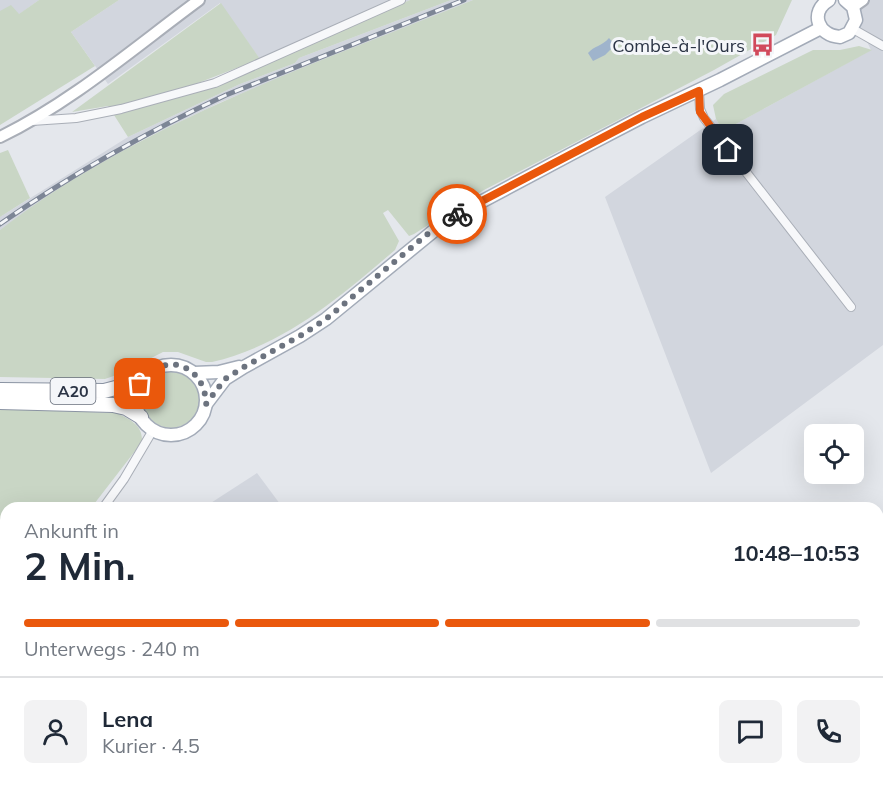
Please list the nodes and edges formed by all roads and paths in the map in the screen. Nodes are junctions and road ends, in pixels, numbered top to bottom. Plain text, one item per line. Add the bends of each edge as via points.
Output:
1 (199, 0) edge
2 (401, 0) edge
3 (829, 0) edge
4 (854, 2) edge
5 (821, 28) junction
6 (853, 28) junction
7 (883, 46) edge
8 (699, 91) junction
9 (31, 121) junction
10 (0, 137) edge
11 (851, 307) dead end
12 (244, 367) junction
13 (194, 373) junction
14 (144, 377) junction
15 (0, 390) edge
16 (0, 402) edge
17 (206, 404) junction
18 (141, 417) junction
19 (153, 430) junction
20 (107, 502) edge

1 - 9 main road
2 - 9 street via 215,83 121,109
3 - 5 main road via 818,12
4 - 6 main road
5 - 6 main road via 840,37
5 - 8 main road
6 - 7 street
8 - 11 street via 700,112 708,125
8 - 12 main road via 462,211 430,232 326,319
9 - 10 main road
12 - 13 main road
12 - 17 main road via 225,379
13 - 14 main road via 180,366 164,365
13 - 17 main road via 204,387
14 - 15 highway, A20 via 104,391
14 - 18 main road via 136,401
16 - 18 highway, A20 via 113,405
17 - 19 main road via 200,420 187,431 170,435
18 - 19 main road
19 - 20 street

